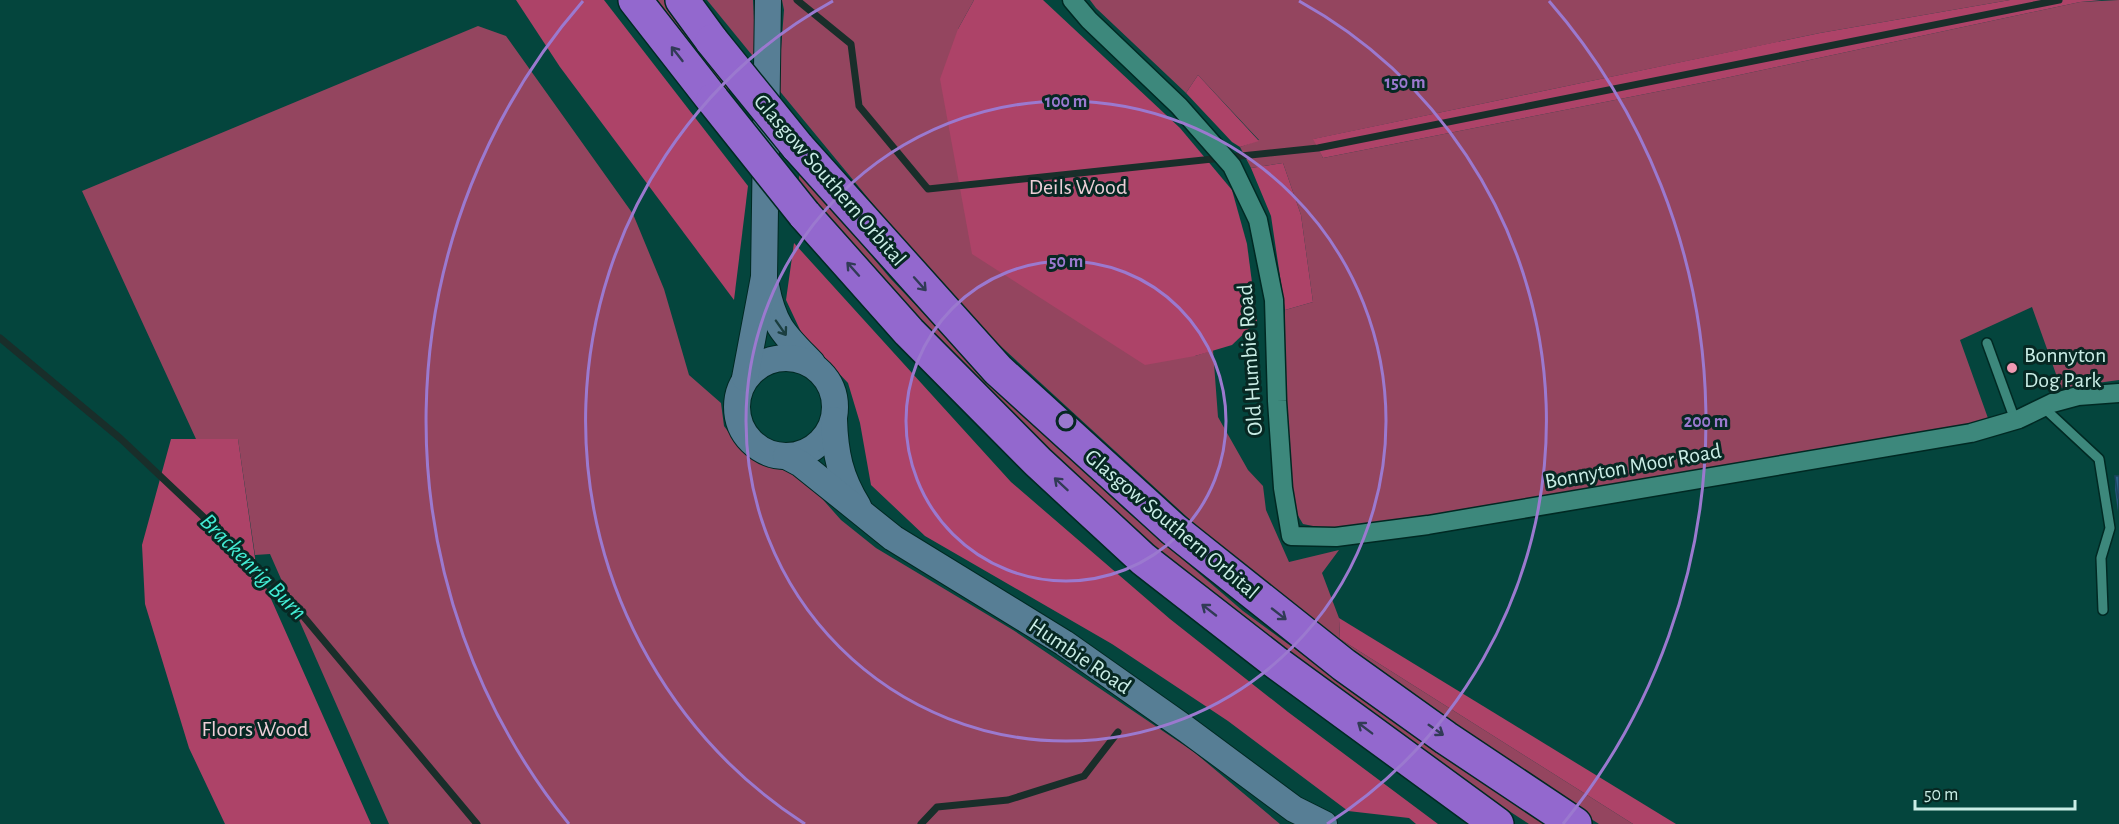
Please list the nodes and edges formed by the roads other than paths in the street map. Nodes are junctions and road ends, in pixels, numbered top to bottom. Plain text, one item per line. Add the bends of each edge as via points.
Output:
1 (635, 0) edge
2 (682, 0) edge
3 (768, 0) edge
4 (1072, 0) edge
5 (764, 277) junction
6 (1987, 343) dead end
7 (817, 368) junction
8 (745, 378) junction
9 (2119, 393) edge
10 (2043, 407) junction
11 (834, 420) junction
12 (2015, 420) junction
13 (786, 456) junction
14 (861, 511) junction
15 (2115, 528) edge
16 (1291, 536) joint
17 (2103, 610) dead end
18 (1298, 817) edge
19 (1324, 824) edge
20 (1497, 824) edge
21 (1575, 824) edge

20 -> 1 highway, Glasgow Southern Orbital, bridge via 1274,661 1143,559 1038,462 917,340 804,214
2 -> 21 highway, Glasgow Southern Orbital, bridge via 797,146 998,370 1056,424 1173,529 1344,665
3 - 5 street
4 - 16 street, Old Humbie Road via 1179,106 1232,166 1258,220 1274,300 1283,488
5 -> 7 street via 772,315 780,329
5 - 8 street
6 - 12 lane
7 - 8 street via 794,358 777,358 757,366
7 - 11 street via 833,392
8 - 13 street via 736,411 742,430 769,453
9 - 10 street, Bonnyton Moor Road via 2078,396
10 - 12 street, Bonnyton Moor Road
10 - 15 lane via 2099,459
11 - 13 street via 817,446
11 - 14 street, Humbie Road via 834,448
12 - 16 street, Bonnyton Moor Road via 1971,433 1428,525 1336,537
13 - 14 street, Humbie Road
14 - 18 street, Humbie Road via 893,538 1064,643 1186,729
15 - 17 lane via 2101,558
18 - 19 street, Humbie Road

